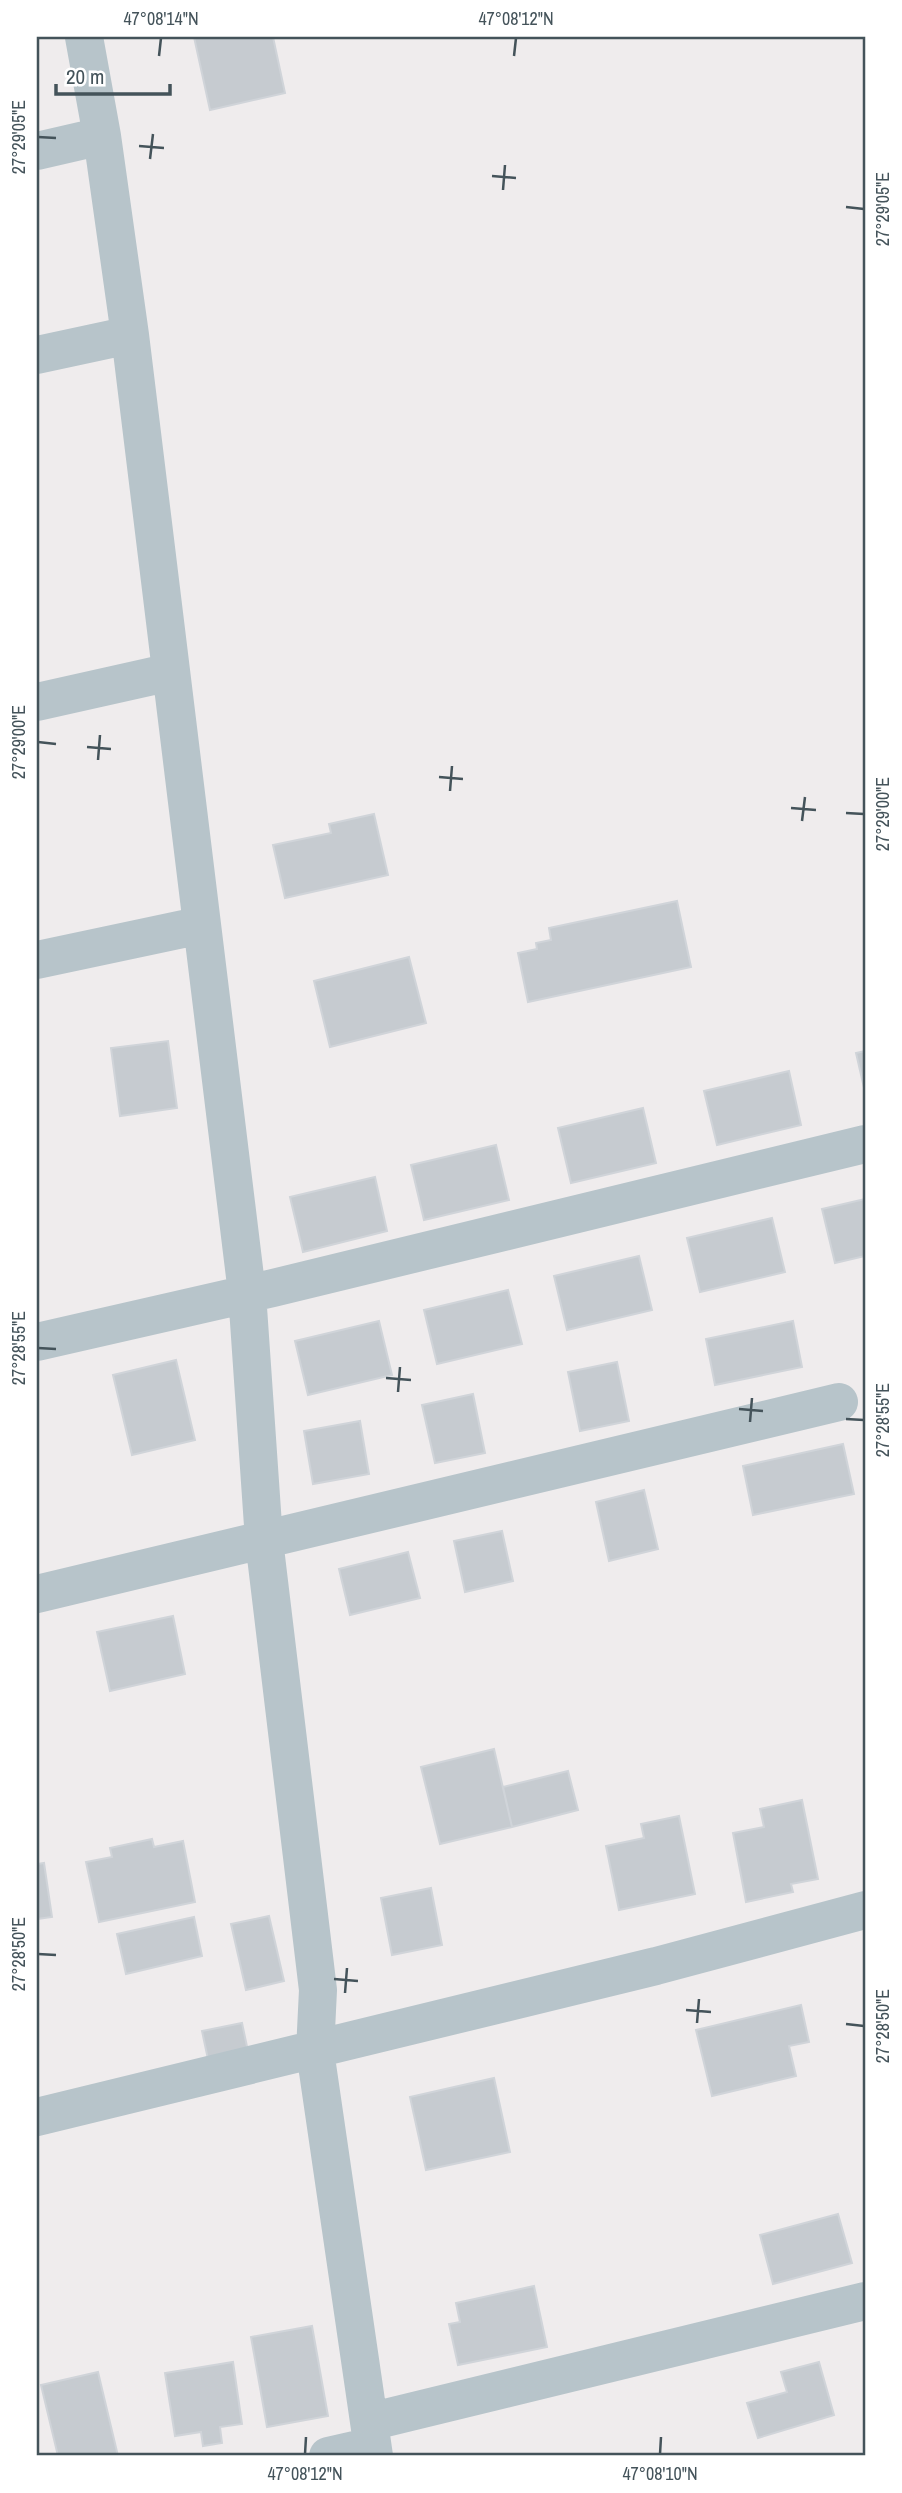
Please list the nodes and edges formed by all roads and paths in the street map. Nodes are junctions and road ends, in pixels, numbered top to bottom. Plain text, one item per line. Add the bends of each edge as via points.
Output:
1 (84, 37) edge
2 (102, 136) junction
3 (37, 151) edge
4 (130, 335) junction
5 (37, 355) edge
6 (171, 673) junction
7 (37, 702) edge
8 (202, 925) junction
9 (37, 960) edge
10 (865, 1144) edge
11 (247, 1293) junction
12 (37, 1342) edge
13 (839, 1402) dead end
14 (264, 1540) junction
15 (37, 1594) edge
16 (865, 1910) edge
17 (315, 2051) junction
18 (37, 2117) edge
19 (865, 2301) edge
20 (372, 2441) edge
21 (328, 2456) edge

1 - 2 street
2 - 3 street
2 - 4 street
4 - 5 street
4 - 6 street
6 - 7 street
6 - 8 street
8 - 9 street
8 - 11 street
10 - 11 street
11 - 12 street
11 - 14 street
13 - 14 street
14 - 15 street
14 - 17 street via 318,1990
16 - 17 street
17 - 18 street
17 - 20 street
19 - 20 street
20 - 21 street

